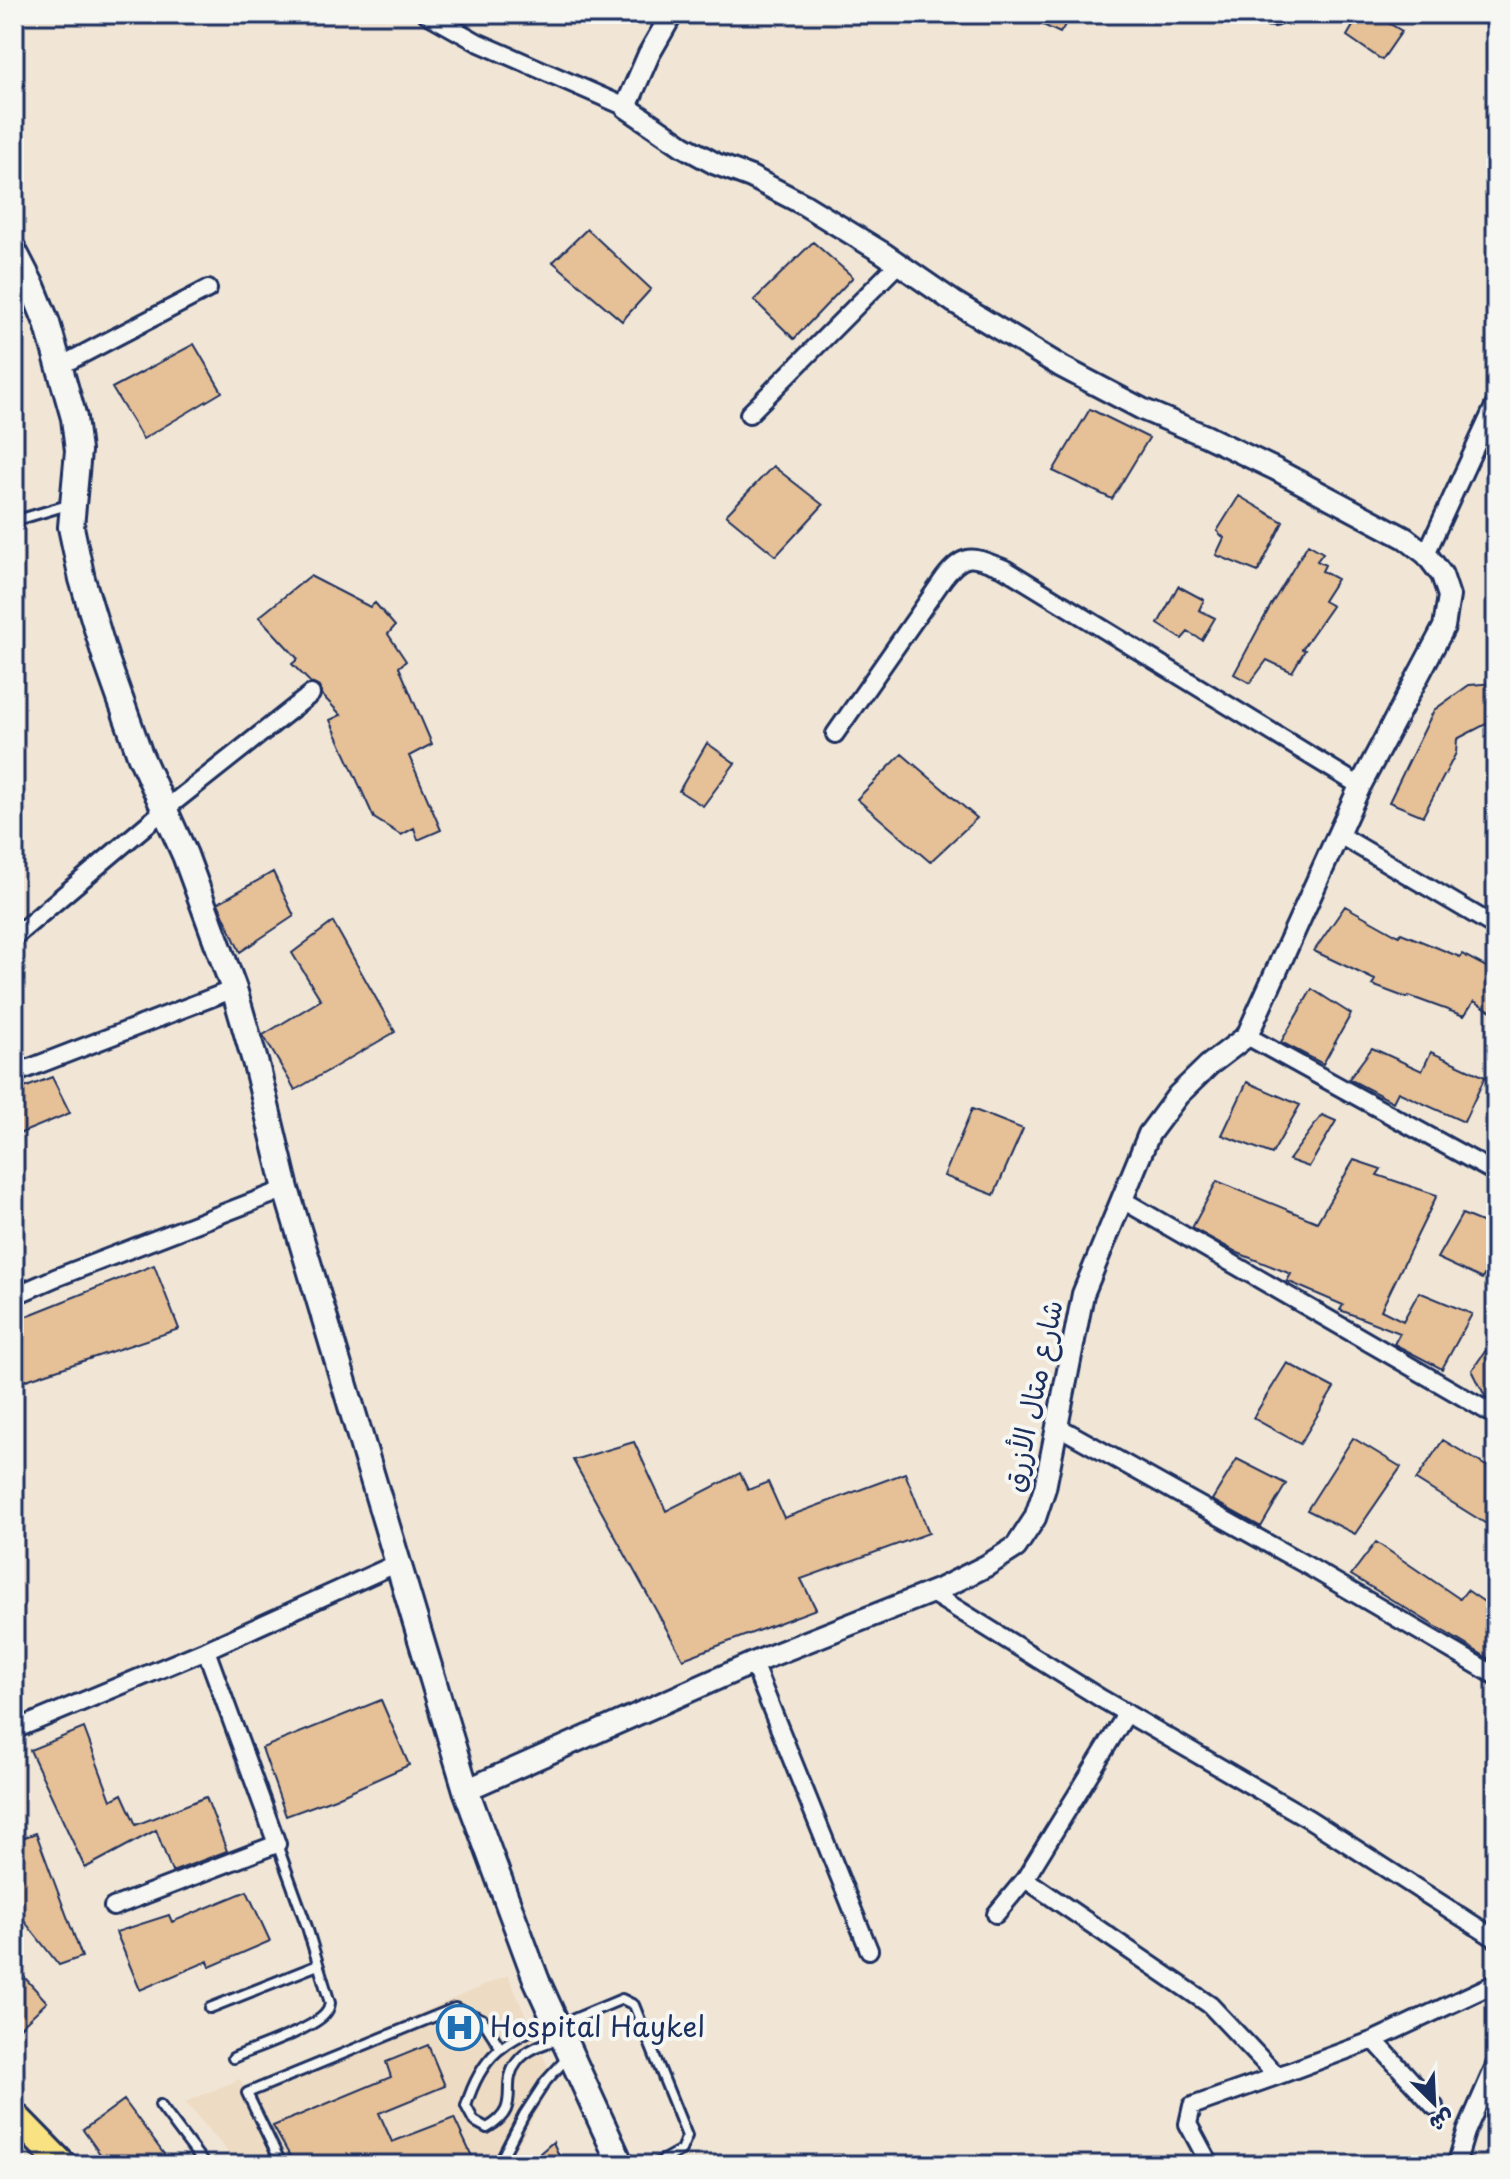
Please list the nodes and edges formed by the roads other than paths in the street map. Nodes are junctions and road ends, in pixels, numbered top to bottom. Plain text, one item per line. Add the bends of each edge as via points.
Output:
1 (427, 14) edge
2 (672, 14) edge
3 (1246, 14) edge
4 (1275, 17) dead end
5 (626, 107) junction
6 (14, 251) edge
7 (898, 264) junction
8 (208, 289) dead end
9 (60, 366) junction
10 (1496, 402) edge
11 (749, 414) dead end
12 (73, 503) junction
13 (14, 521) edge
14 (1426, 554) junction
15 (311, 694) dead end
16 (835, 734) dead end
17 (1360, 786) junction
18 (163, 811) junction
19 (1338, 834) junction
20 (1496, 927) edge
21 (14, 937) edge
22 (234, 989) junction
23 (1247, 1036) junction
24 (14, 1074) edge
25 (1496, 1173) edge
26 (286, 1189) junction
27 (1121, 1199) junction
28 (14, 1296) edge
29 (1496, 1416) edge
30 (1057, 1426) junction
31 (400, 1562) junction
32 (930, 1592) junction
33 (206, 1650) junction
34 (753, 1663) junction
35 (1496, 1676) edge
36 (1127, 1713) junction
37 (14, 1730) edge
38 (466, 1790) junction
39 (277, 1844) junction
40 (1025, 1879) junction
41 (113, 1907) dead end
42 (996, 1914) dead end
43 (1496, 1939) edge
44 (869, 1950) dead end
45 (318, 1965) junction
46 (1496, 1983) edge
47 (210, 2008) dead end
48 (561, 2034) junction
49 (1374, 2040) junction
50 (500, 2047) junction
51 (233, 2058) dead end
52 (1496, 2063) edge
53 (1277, 2076) junction
54 (160, 2105) dead end
55 (1434, 2106) dead end
56 (14, 2115) edge
57 (63, 2165) edge
58 (205, 2165) edge
59 (282, 2165) edge
60 (498, 2165) edge
61 (621, 2165) edge
62 (654, 2165) edge
63 (1210, 2165) edge
64 (1456, 2165) edge

1 - 5 street via 477,42
2 - 5 street
3 - 4 street
5 - 7 street via 683,146 803,204
6 - 9 main road
7 - 11 street
7 - 14 street via 1062,367 1372,518
8 - 9 street
9 - 12 main road via 78,451
10 - 14 street
12 - 13 lane
12 - 18 main road via 71,527 82,579 110,673
14 - 17 street via 1449,596 1444,627
15 - 18 street
16 - 17 street via 949,572 969,557 1005,569
17 - 19 street
18 - 21 street
18 - 22 main road via 185,855
19 - 20 street
19 - 23 street
22 - 24 street
22 - 26 main road
23 - 25 street
23 - 27 street, شارع متال الأزرق via 1178,1095 1149,1134
26 - 28 street
26 - 31 main road
27 - 29 street
27 - 30 street, شارع متال الأزرق via 1083,1294
30 - 32 street, شارع متال الأزرق via 1035,1518 1016,1547
30 - 35 street
31 - 33 street
31 - 38 main road
32 - 34 street, شارع متال الأزرق
32 - 36 street
33 - 37 street
33 - 39 street
34 - 38 street, شارع متال الأزرق
34 - 44 street
36 - 40 street
36 - 43 street via 1309,1819
38 - 48 main road
39 - 41 street
39 - 45 lane
40 - 42 street
40 - 53 street via 1210,2005
45 - 47 lane
45 - 51 lane via 330,2003 325,2016
46 - 49 street
48 - 50 lane via 515,2037
48 - 50 lane via 516,2062 509,2102 501,2119 487,2128 474,2121 466,2106 472,2086
48 - 60 lane via 539,2093
48 - 61 main road
48 - 62 lane via 622,1999 634,2005 687,2136 681,2150
49 - 53 street
49 - 55 street
50 - 59 lane via 482,2019 455,2008 247,2093
52 - 64 street
53 - 63 street via 1192,2106 1188,2124
54 - 58 lane
56 - 57 main road

